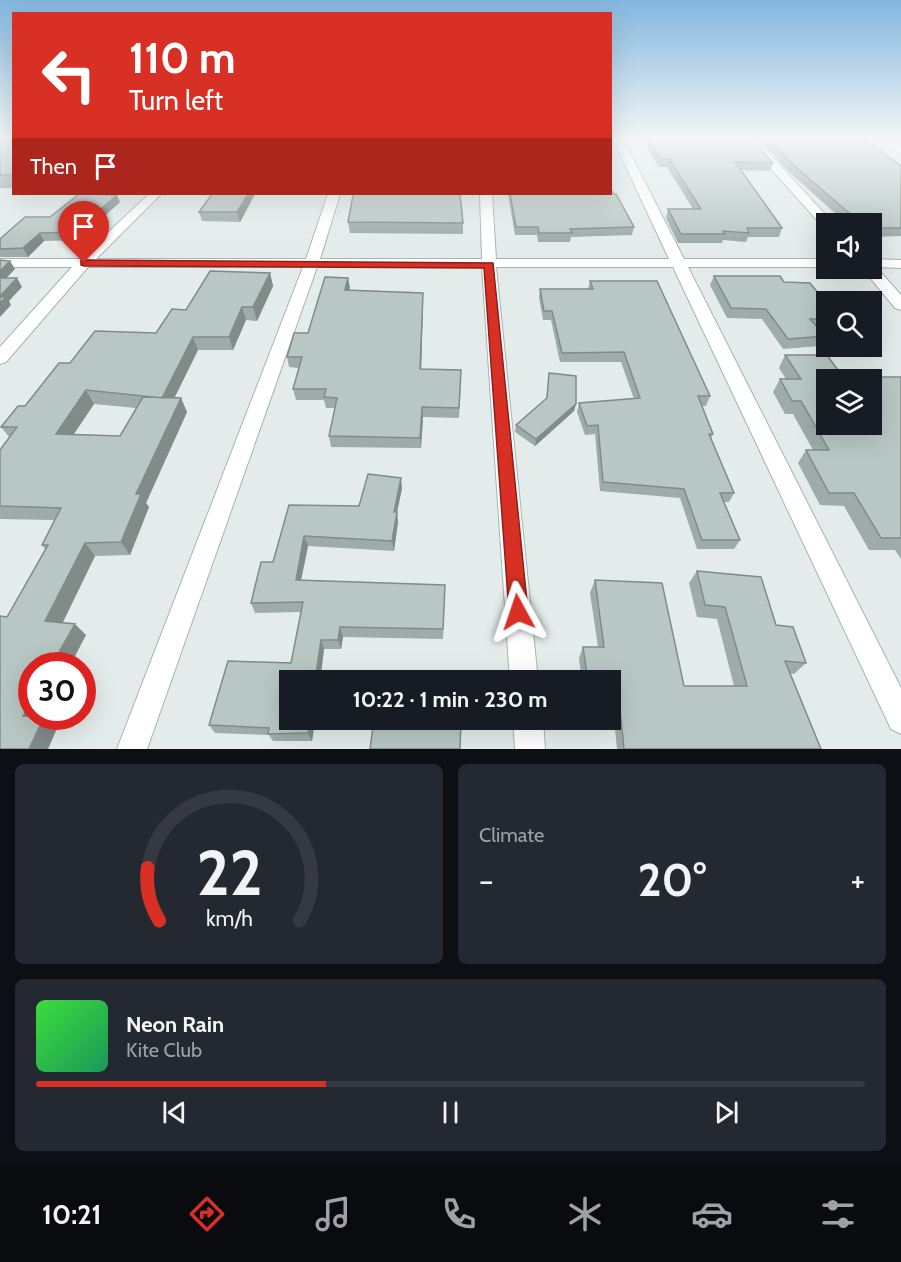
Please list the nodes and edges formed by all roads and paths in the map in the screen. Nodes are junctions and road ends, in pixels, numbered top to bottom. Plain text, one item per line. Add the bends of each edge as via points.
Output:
1 (634, 172) edge
2 (780, 172) edge
3 (154, 195) edge
4 (334, 195) edge
5 (486, 195) edge
6 (818, 213) edge
7 (0, 262) edge
8 (84, 263) junction
9 (678, 263) junction
10 (816, 263) edge
11 (882, 263) edge
12 (310, 264) junction
13 (901, 264) edge
14 (489, 265) junction
15 (879, 279) edge
16 (901, 305) edge
17 (0, 358) edge
18 (523, 670) edge
19 (901, 719) edge
20 (529, 730) edge
21 (132, 749) edge
22 (530, 749) edge

1 - 9 street
2 - 6 street
3 - 8 street
4 - 12 street
5 - 14 street
7 - 8 street
8 - 12 street
8 - 17 street
9 - 10 street
9 - 14 street
9 - 19 street
11 - 13 street
12 - 14 street
12 - 21 street
14 - 18 street
15 - 16 street
20 - 22 street

